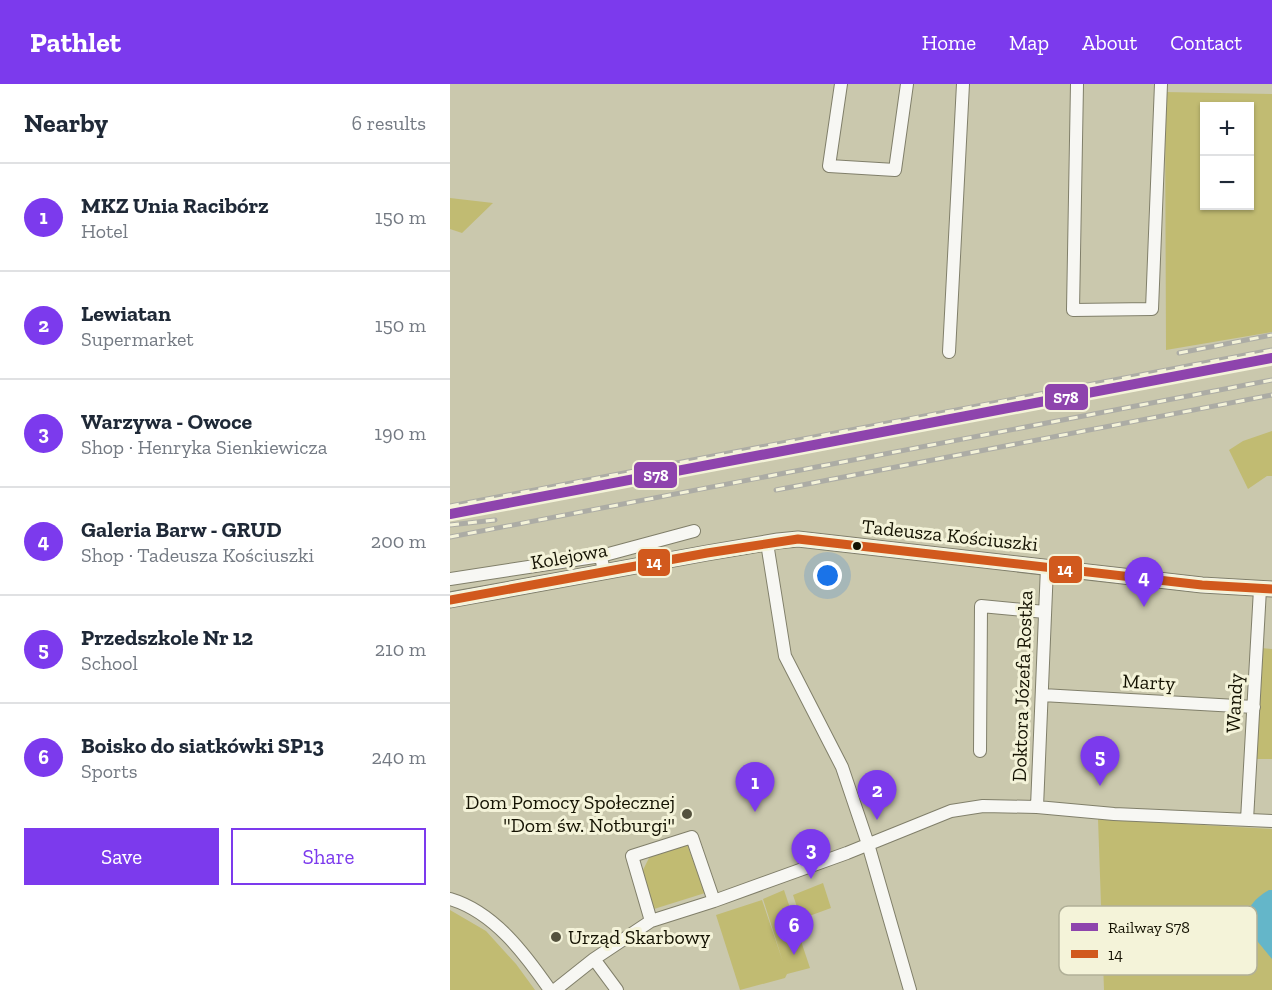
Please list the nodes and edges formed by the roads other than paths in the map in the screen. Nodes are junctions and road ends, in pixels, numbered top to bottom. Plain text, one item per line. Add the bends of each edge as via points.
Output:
1 (842, 84) edge
2 (907, 84) edge
3 (963, 84) edge
4 (1077, 84) edge
5 (1161, 84) edge
6 (949, 352) dead end
7 (694, 531) dead end
8 (767, 543) junction
9 (601, 556) junction
10 (1047, 567) junction
11 (604, 572) junction
12 (450, 579) edge
13 (1266, 589) edge
14 (450, 600) edge
15 (1045, 612) junction
16 (1041, 695) junction
17 (1254, 707) junction
18 (980, 751) dead end
19 (1037, 807) junction
20 (1247, 820) junction
21 (1272, 821) edge
22 (868, 844) junction
23 (450, 899) edge
24 (714, 901) junction
25 (651, 921) junction
26 (594, 959) junction
27 (550, 990) edge
28 (555, 990) edge
29 (617, 990) edge
30 (910, 990) edge

1 - 2 street via 830,166 895,170
3 - 6 street
4 - 5 street via 1073,310 1152,309
7 - 9 street
8 - 10 main road, Tadeusza Kościuszki via 798,539
8 - 11 main road, Kolejowa
8 - 22 street via 786,656 842,767
9 - 11 street
9 - 12 street
10 - 13 main road, Tadeusza Kościuszki
10 - 15 street, Doktora Józefa Rostka
11 - 14 main road, Kolejowa
13 - 17 street, Wandy
15 - 16 street, Doktora Józefa Rostka
15 - 18 street via 981,606
16 - 17 street, Marty
16 - 19 street, Doktora Józefa Rostka
17 - 20 street, Wandy
19 - 20 street
19 - 22 street via 983,806 951,811
20 - 21 street
22 - 24 street
22 - 30 street
23 - 27 street via 485,917 507,936
24 - 25 street
24 - 25 street via 692,837 632,856
25 - 26 street
26 - 28 street
26 - 29 street

